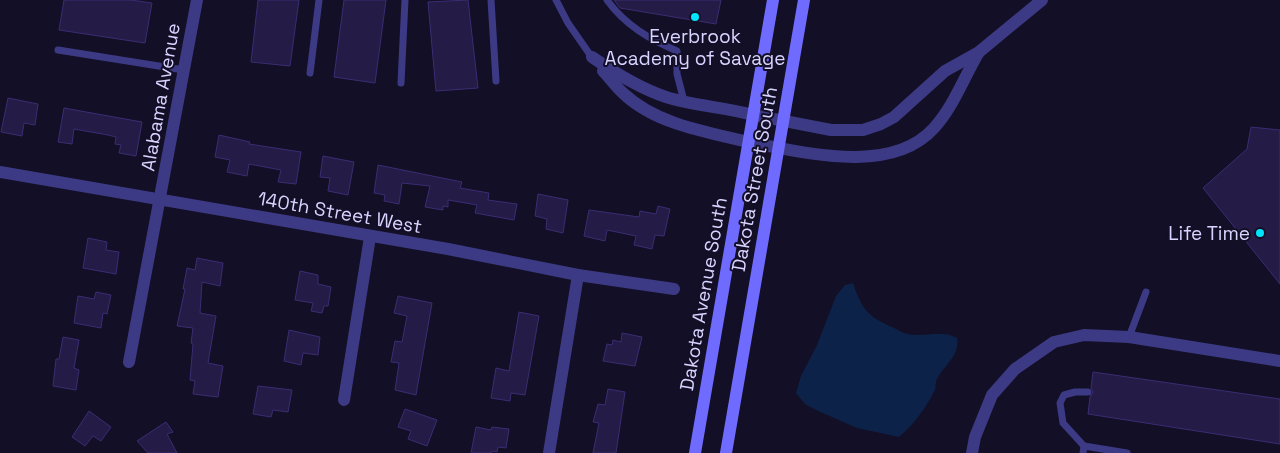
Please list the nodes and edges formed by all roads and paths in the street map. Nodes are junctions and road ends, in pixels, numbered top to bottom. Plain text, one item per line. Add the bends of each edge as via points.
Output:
1 (197, 0) edge
2 (320, 0) edge
3 (405, 0) edge
4 (491, 0) edge
5 (556, 0) edge
6 (607, 0) edge
7 (773, 0) edge
8 (804, 0) edge
9 (1042, 0) edge
10 (58, 50) dead end
11 (978, 52) junction
12 (592, 57) junction
13 (602, 69) joint
14 (184, 70) junction
15 (310, 73) dead end
16 (496, 80) dead end
17 (401, 83) dead end
18 (684, 101) junction
19 (753, 115) junction
20 (783, 121) junction
21 (748, 142) junction
22 (778, 147) junction
23 (0, 172) edge
24 (160, 200) junction
25 (370, 237) junction
26 (578, 275) junction
27 (674, 289) dead end
28 (1146, 292) dead end
29 (1129, 337) junction
30 (1280, 361) edge
31 (129, 362) dead end
32 (1088, 392) dead end
33 (344, 400) dead end
34 (1084, 450) edge
35 (549, 453) edge
36 (695, 453) edge
37 (726, 453) edge
38 (972, 453) edge
39 (1127, 453) edge

1 - 14 street, Alabama Avenue
2 - 15 lane
3 - 17 lane
4 - 16 lane
5 - 12 lane
6 - 18 lane via 627,23 652,40 677,51 677,74
7 - 19 main road, Dakota Street South
8 - 20 main road, Dakota Street South
9 - 11 street
10 - 14 lane
11 - 20 street via 945,71 894,117 881,124 849,131
11 - 22 street via 951,106 934,129 918,141 883,154 860,157
12 - 13 lane
12 - 18 street via 621,77 666,97
13 - 21 street via 624,94 647,110 673,122
14 - 24 street, Alabama Avenue
18 - 19 street
19 - 20 street
19 - 21 main road, Dakota Street South
20 - 22 main road, Dakota Street South
21 - 22 street
21 - 36 main road, Dakota Avenue South
22 - 37 main road, Dakota Street South
23 - 24 street, 140th Street West
24 - 25 street, 140th Street West
24 - 31 street, Alabama Avenue
25 - 26 street, 140th Street West
25 - 33 street
26 - 27 street, 140th Street West
26 - 35 street
28 - 29 lane
29 - 30 street
29 - 38 street via 1084,335 1054,342 1015,369 992,395 974,437
32 - 34 lane via 1064,395 1060,403 1063,423
34 - 39 lane

